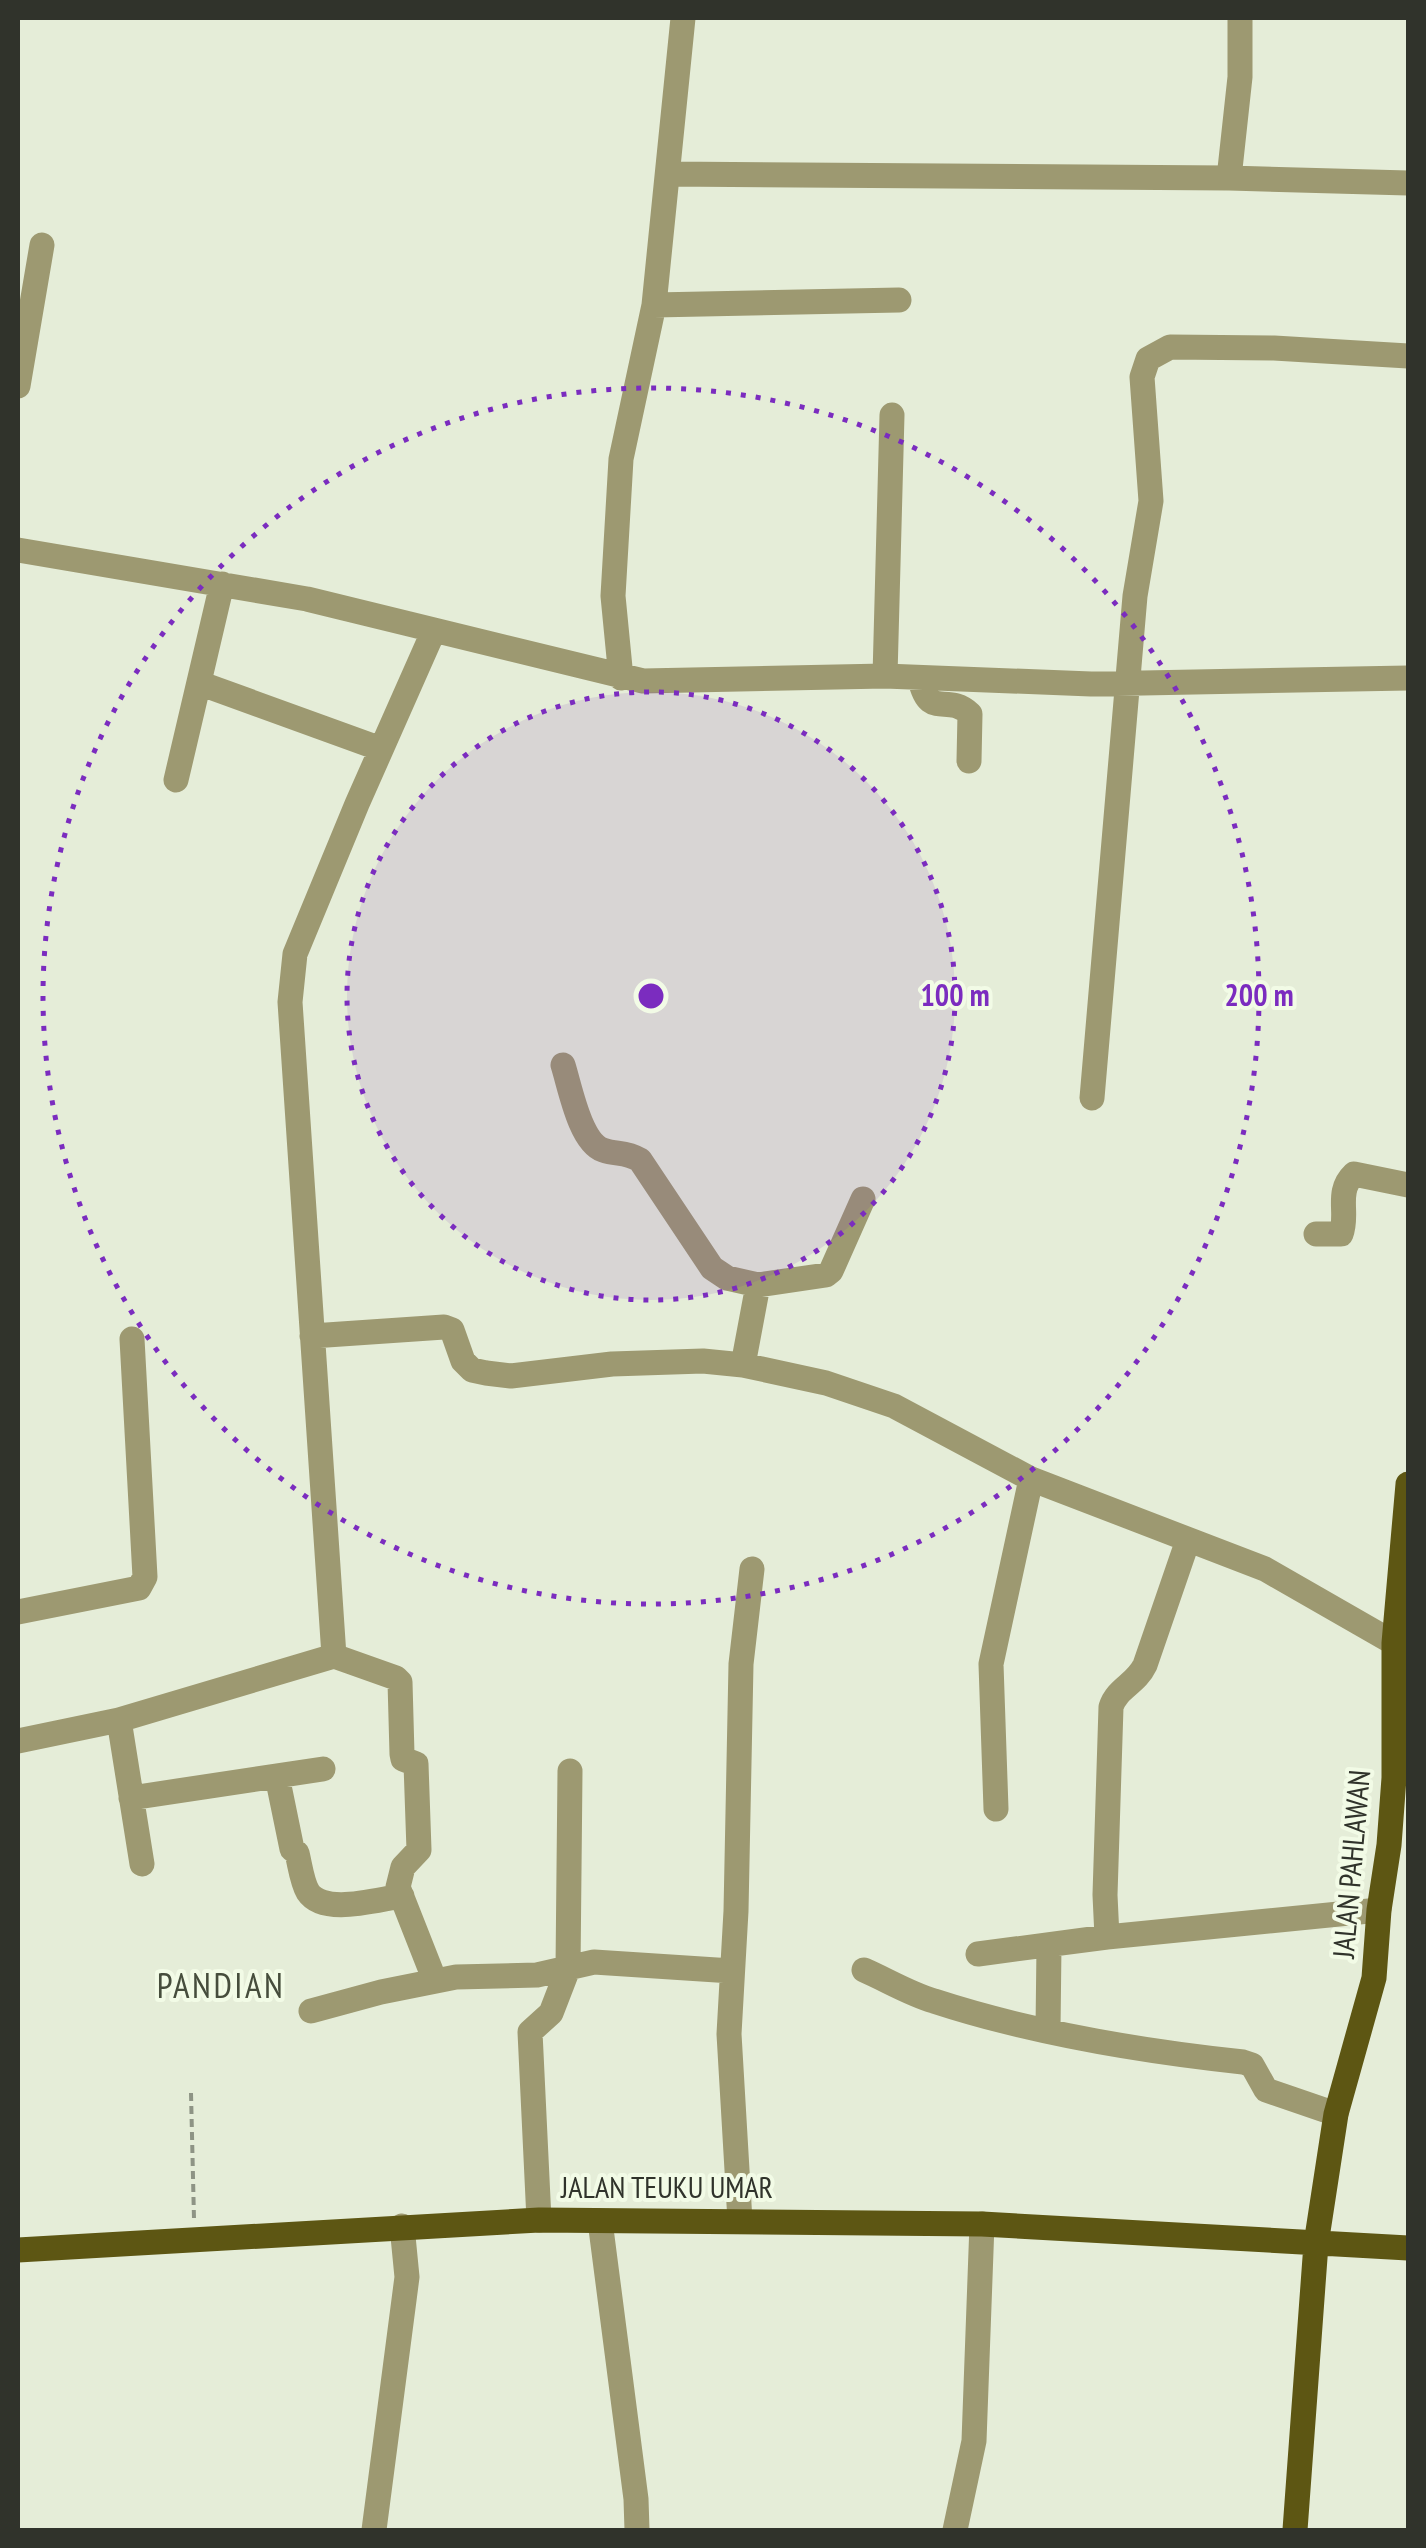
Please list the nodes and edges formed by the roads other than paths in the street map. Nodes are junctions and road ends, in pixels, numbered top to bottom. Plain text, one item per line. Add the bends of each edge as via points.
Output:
1 (683, 18) edge
2 (1240, 18) edge
3 (668, 174) junction
4 (1229, 178) junction
5 (1408, 184) edge
6 (42, 245) dead end
7 (899, 300) dead end
8 (654, 305) junction
9 (1408, 356) edge
10 (18, 386) edge
11 (892, 415) dead end
12 (18, 550) edge
13 (222, 584) junction
14 (434, 630) junction
15 (885, 676) junction
16 (620, 678) junction
17 (1408, 678) edge
18 (920, 679) junction
19 (199, 683) junction
20 (1130, 683) junction
21 (381, 750) junction
22 (969, 761) dead end
23 (176, 780) dead end
24 (563, 1065) dead end
25 (1092, 1098) dead end
26 (1408, 1185) edge
27 (863, 1199) dead end
28 (1316, 1234) dead end
29 (758, 1284) junction
30 (312, 1336) junction
31 (132, 1339) dead end
32 (742, 1365) junction
33 (1031, 1479) junction
34 (1408, 1484) edge
35 (1188, 1540) junction
36 (752, 1568) dead end
37 (18, 1612) edge
38 (1394, 1643) junction
39 (334, 1656) junction
40 (119, 1720) junction
41 (1401, 1720) edge
42 (18, 1741) edge
43 (323, 1768) dead end
44 (570, 1771) dead end
45 (278, 1776) junction
46 (132, 1798) junction
47 (996, 1809) dead end
48 (142, 1864) dead end
49 (402, 1896) junction
50 (1378, 1910) junction
51 (1108, 1937) junction
52 (1049, 1946) junction
53 (978, 1954) dead end
54 (568, 1969) junction
55 (864, 1970) dead end
56 (732, 1971) junction
57 (435, 1981) junction
58 (310, 2011) dead end
59 (1048, 2029) junction
60 (1336, 2114) junction
61 (539, 2220) junction
62 (740, 2220) junction
63 (600, 2221) junction
64 (982, 2224) junction
65 (402, 2226) junction
66 (1316, 2244) junction
67 (1408, 2248) edge
68 (18, 2250) edge
69 (374, 2530) edge
70 (637, 2530) edge
71 (956, 2530) edge
72 (1295, 2530) edge

1 - 3 street
2 - 4 street
3 - 4 street
3 - 8 street
4 - 5 street
6 - 10 street
7 - 8 street
8 - 16 street via 621,459 613,596
9 - 20 street via 1170,347 1148,359 1142,377 1151,502 1135,596
11 - 15 street
12 - 13 street
13 - 14 street
13 - 19 street
14 - 16 street
14 - 21 street
15 - 16 street
15 - 18 street
17 - 20 street
18 - 20 street
18 - 22 street via 930,703 961,706 970,714
19 - 21 street
19 - 23 street
20 - 25 street
21 - 30 street via 291,979
24 - 29 street via 594,1144 640,1160 712,1268
26 - 28 street via 1354,1174 1344,1188 1345,1228 1341,1234
27 - 29 street via 826,1275
29 - 32 street
30 - 32 street via 444,1327 452,1330 472,1370 510,1376 612,1364
30 - 39 street
31 - 37 street via 144,1577 139,1588
32 - 33 street via 894,1406
33 - 35 street
33 - 47 street via 991,1664
34 - 38 main road, JALAN PAHLAWAN
35 - 38 street via 1265,1569
35 - 51 street via 1140,1676 1111,1707
36 - 56 street via 741,1664
38 - 41 main road, JALAN PAHLAWAN
39 - 40 street
39 - 49 street via 400,1682 402,1754 416,1764 419,1850 399,1875
40 - 42 street
40 - 46 street
41 - 50 main road, JALAN PAHLAWAN
43 - 45 street
44 - 54 street
45 - 46 street
45 - 49 street via 292,1849 314,1898 337,1906
46 - 48 street
49 - 57 street
50 - 51 street
50 - 60 main road, JALAN PAHLAWAN via 1374,1978
51 - 52 street
52 - 53 street
52 - 59 street
54 - 56 street via 612,1961
54 - 57 street
54 - 61 street via 550,2013 530,2032
55 - 59 street via 932,2001
56 - 62 street via 729,2034
57 - 58 street
59 - 60 street via 1136,2050 1242,2062 1252,2065 1266,2090
60 - 66 main road, JALAN PAHLAWAN
61 - 63 main road, JALAN TEUKU UMAR
61 - 65 main road, JALAN TEUKU UMAR
62 - 63 main road, JALAN TEUKU UMAR
62 - 64 main road, JALAN TEUKU UMAR
63 - 70 street
64 - 66 main road, JALAN TEUKU UMAR
64 - 71 street via 974,2441
65 - 68 main road, JALAN TEUKU UMAR
65 - 69 street via 407,2277
66 - 67 main road, JALAN TEUKU UMAR
66 - 72 main road, JALAN PAHLAWAN

